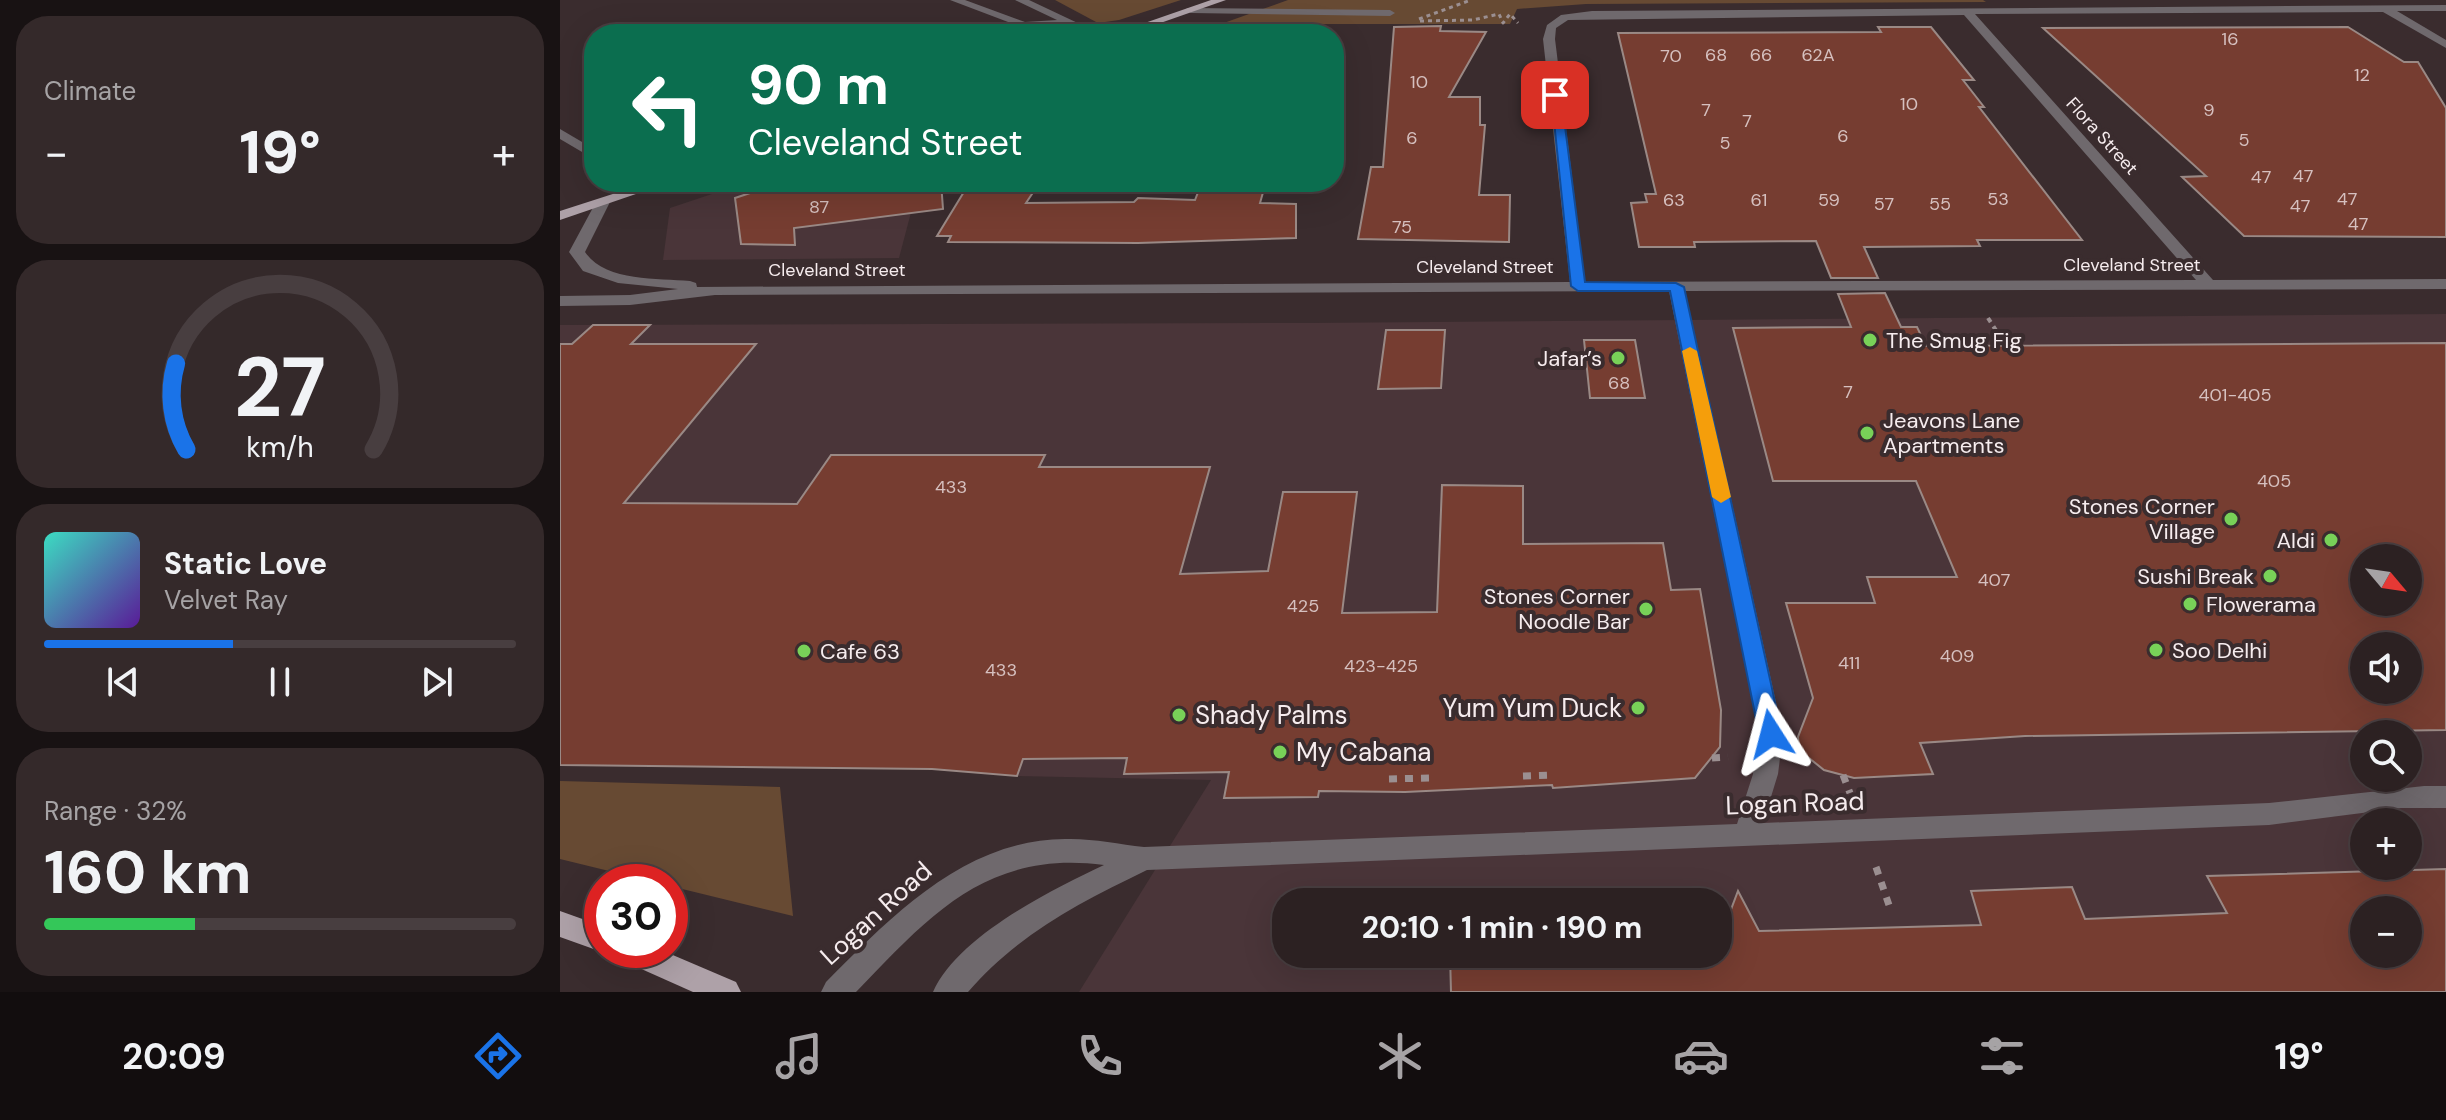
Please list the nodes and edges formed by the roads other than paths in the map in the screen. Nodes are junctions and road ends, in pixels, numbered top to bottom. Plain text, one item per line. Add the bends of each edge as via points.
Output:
1 (955, 0) edge
2 (1020, 0) edge
3 (1221, 0) edge
4 (2384, 8) junction
5 (2446, 8) edge
6 (1191, 10) junction
7 (1967, 12) junction
8 (1390, 13) dead end
9 (1070, 23) joint
10 (1021, 24) edge
11 (1047, 24) edge
12 (1148, 24) edge
13 (2446, 45) edge
14 (560, 133) edge
15 (584, 149) edge
16 (625, 192) edge
17 (603, 202) junction
18 (560, 216) edge
19 (2446, 284) edge
20 (2209, 285) junction
21 (1578, 286) junction
22 (1676, 287) junction
23 (715, 290) junction
24 (560, 301) edge
25 (2446, 797) edge
26 (1745, 837) junction
27 (1144, 859) junction
28 (560, 924) edge
29 (584, 933) edge
30 (671, 968) edge
31 (726, 992) edge
32 (836, 992) edge
33 (948, 992) edge

1 - 10 street
2 - 9 street
3 - 6 main road
4 - 5 street
4 - 7 street
4 - 13 street
6 - 8 street
6 - 12 main road
7 - 20 street, Flora Street
7 - 21 street via 1592,14 1555,23 1550,30
9 - 11 street
14 - 15 street
16 - 17 main road
17 - 18 main road
17 - 23 street, Cleveland Street via 577,252 588,268 618,278
19 - 20 street, Cleveland Street
20 - 22 street, Cleveland Street
21 - 22 street, Cleveland Street
21 - 23 street, Cleveland Street
22 - 26 street via 1771,734 1769,761
23 - 24 street, Cleveland Street
25 - 26 street, Logan Road via 2378,798 2310,812
26 - 27 street, Logan Road
27 - 32 street, Logan Road via 1064,850 999,862 924,907
27 - 33 street, Logan Road via 1017,926
28 - 29 main road
30 - 31 main road

